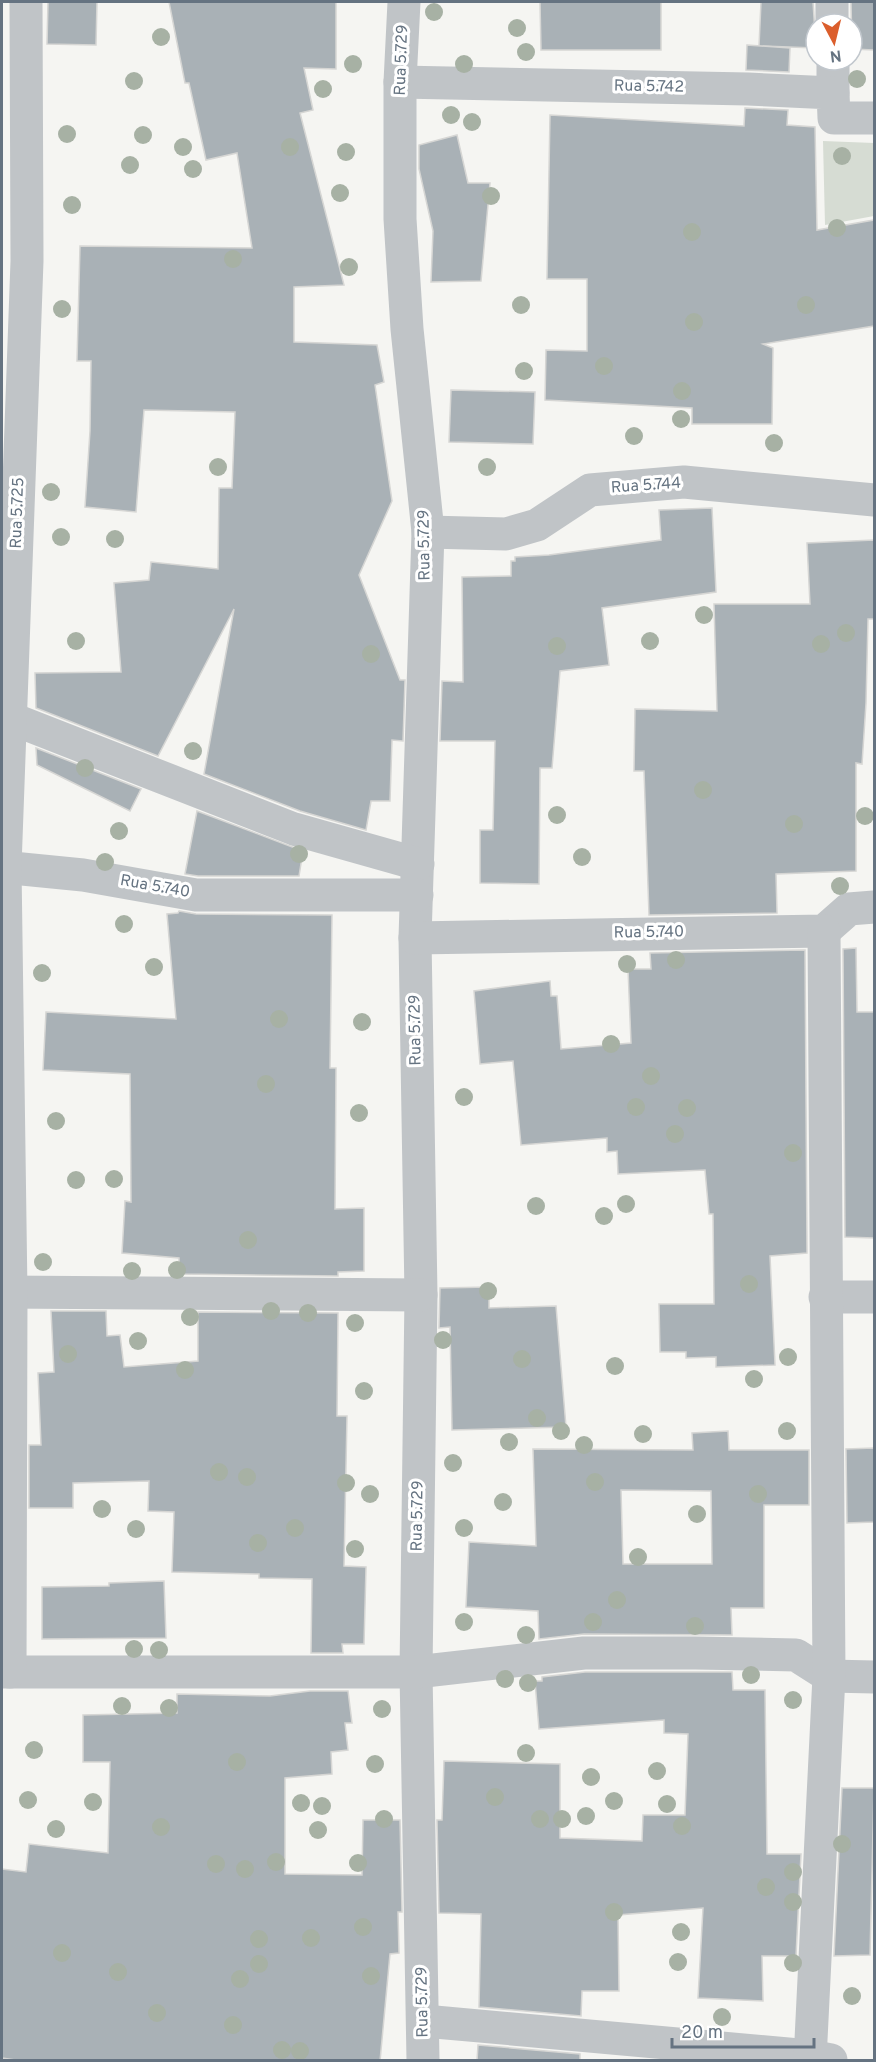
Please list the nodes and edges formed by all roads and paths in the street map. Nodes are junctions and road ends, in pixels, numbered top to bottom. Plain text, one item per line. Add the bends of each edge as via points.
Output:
1 (26, 2) edge
2 (404, 2) edge
3 (833, 72) edge
4 (400, 82) junction
5 (833, 93) junction
6 (874, 118) edge
7 (874, 501) edge
8 (428, 532) junction
9 (10, 718) junction
10 (418, 864) junction
11 (3, 867) edge
12 (417, 896) junction
13 (874, 907) edge
14 (824, 931) junction
15 (415, 939) junction
16 (6, 1292) edge
17 (421, 1295) junction
18 (825, 1297) junction
19 (874, 1297) edge
20 (6, 1672) edge
21 (416, 1672) junction
22 (829, 1676) junction
23 (874, 1677) edge
24 (424, 2021) junction
25 (818, 2059) edge
26 (423, 2061) edge

1 - 9 street, Rua 5.725 via 27,261
2 - 4 street, Rua 5.729
3 - 5 street
4 - 5 street, Rua 5.742
4 - 8 street, Rua 5.729 via 399,219
5 - 6 street via 834,118
7 - 8 street, Rua 5.744 via 684,482 590,490 537,525 506,534
8 - 10 street, Rua 5.729
9 - 10 street via 294,829
9 - 11 street, Rua 5.725
10 - 12 street, Rua 5.729
11 - 12 street, Rua 5.740 via 83,875 196,895
11 - 16 street, Rua 5.725
12 - 15 street, Rua 5.729
13 - 14 street via 849,909
14 - 15 street, Rua 5.740
14 - 18 street
15 - 17 street, Rua 5.729
16 - 17 street
16 - 20 street, Rua 5.725
17 - 21 street, Rua 5.729
18 - 19 street
18 - 22 street
20 - 21 street
21 - 22 street via 584,1653 696,1653 796,1655
21 - 24 street, Rua 5.729
22 - 23 street
22 - 25 street
24 - 25 street
24 - 26 street, Rua 5.729

